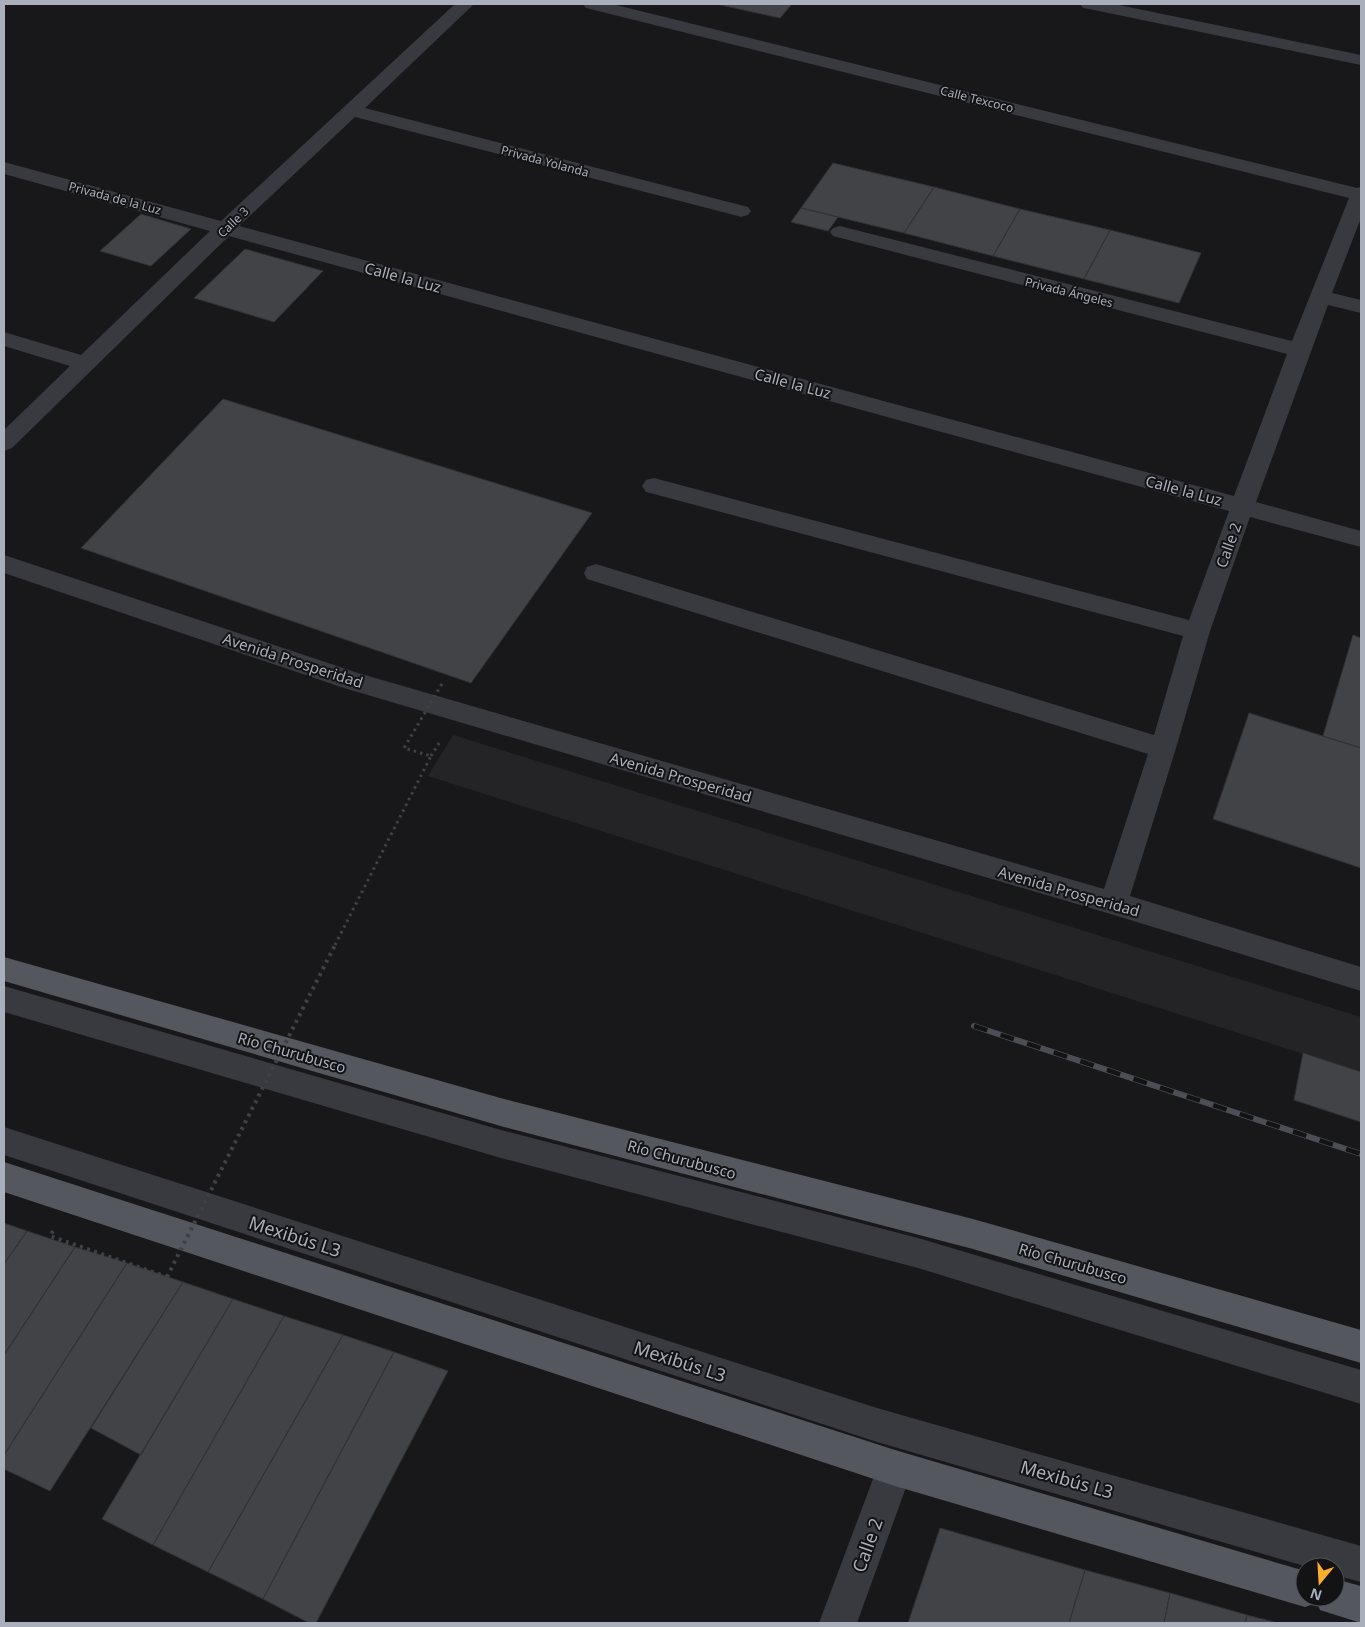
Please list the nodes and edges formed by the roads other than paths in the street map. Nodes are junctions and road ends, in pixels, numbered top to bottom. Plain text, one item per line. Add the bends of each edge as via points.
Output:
1 (465, 4) edge
2 (592, 4) edge
3 (1089, 4) edge
4 (1361, 60) edge
5 (350, 110) junction
6 (4, 168) edge
7 (1361, 194) edge
8 (741, 211) dead end
9 (226, 228) junction
10 (840, 232) dead end
11 (1320, 296) junction
12 (1361, 307) edge
13 (4, 340) edge
14 (1299, 350) junction
15 (86, 364) junction
16 (4, 443) edge
17 (654, 486) dead end
18 (1242, 506) junction
19 (1361, 539) edge
20 (4, 564) edge
21 (596, 573) dead end
22 (1197, 631) junction
23 (1163, 748) junction
24 (1114, 903) junction
25 (4, 969) edge
26 (1361, 979) edge
27 (4, 999) edge
28 (4, 1141) edge
29 (4, 1177) edge
30 (1361, 1346) edge
31 (1361, 1387) edge
32 (895, 1468) junction
33 (1361, 1564) edge
34 (1295, 1586) edge
35 (1345, 1600) edge
36 (1361, 1605) edge
37 (838, 1623) edge

1 - 5 street, Calle 3
2 - 7 street, Calle Texcoco
3 - 4 street
5 - 8 street, Privada Yolanda
5 - 9 street, Calle 3
6 - 9 street, Privada de la Luz
7 - 11 street, Calle 2
9 - 15 street, Calle 3
9 - 18 street, Calle la Luz
10 - 14 street, Privada Ángeles
11 - 12 street
11 - 14 street, Calle 2
13 - 15 street
14 - 18 street, Calle 2
15 - 16 street, Calle 3
17 - 22 street
18 - 19 street, Calle la Luz
18 - 22 street, Calle 2
20 - 24 street, Avenida Prosperidad via 353,681
21 - 23 street
22 - 23 street, Calle 2
23 - 24 street, Calle 2
24 - 26 street, Avenida Prosperidad
25 - 30 main road, Río Churubusco via 494,1110 973,1234
27 - 31 street via 502,1144 918,1253
28 - 33 street, Mexibús L3 via 877,1425
29 - 32 main road
32 - 34 main road
32 - 37 street, Calle 2
35 - 36 main road

